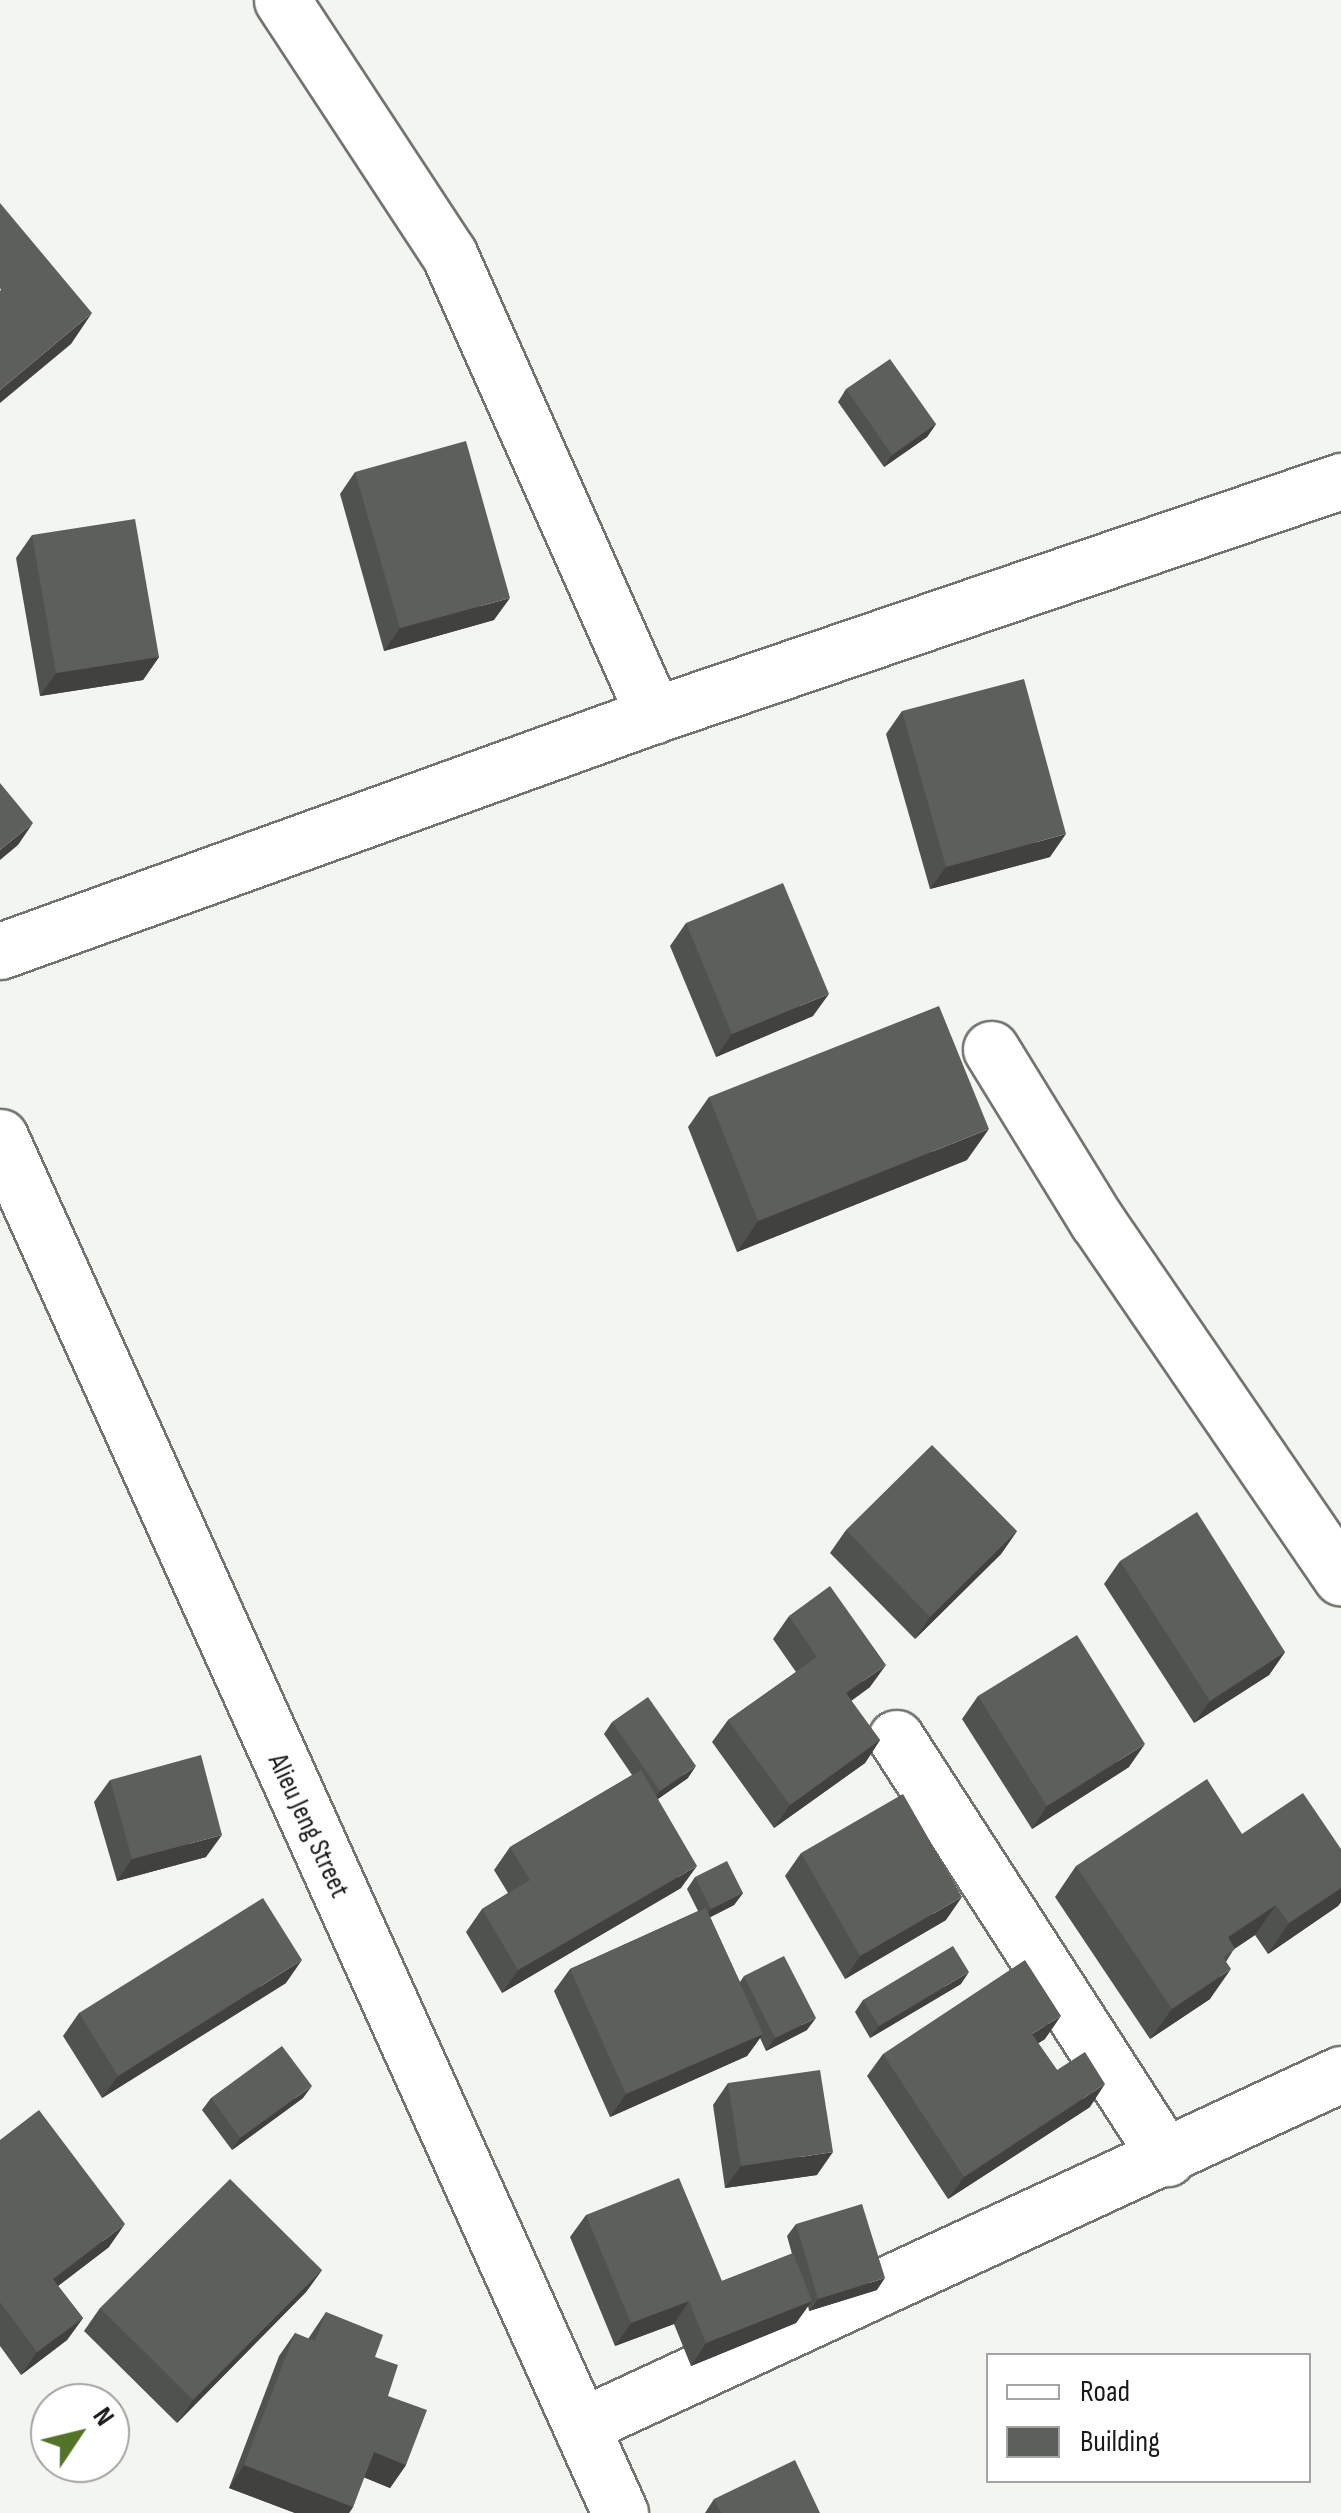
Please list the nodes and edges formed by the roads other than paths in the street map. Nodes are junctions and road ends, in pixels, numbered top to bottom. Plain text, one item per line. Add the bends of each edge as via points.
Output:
1 (282, 0) edge
2 (1341, 481) edge
3 (654, 715) junction
4 (0, 952) edge
5 (991, 1048) dead end
6 (0, 1137) edge
7 (1341, 1576) edge
8 (896, 1738) dead end
9 (1341, 2074) edge
10 (1167, 2158) junction
11 (582, 2424) junction
12 (620, 2513) edge

1 - 3 street via 449,254
2 - 3 street
3 - 4 street
5 - 7 street via 1098,1221
6 - 11 street, Alieu Jeng Street
8 - 10 street
9 - 10 street
10 - 11 street
11 - 12 street, Alieu Jeng Street

